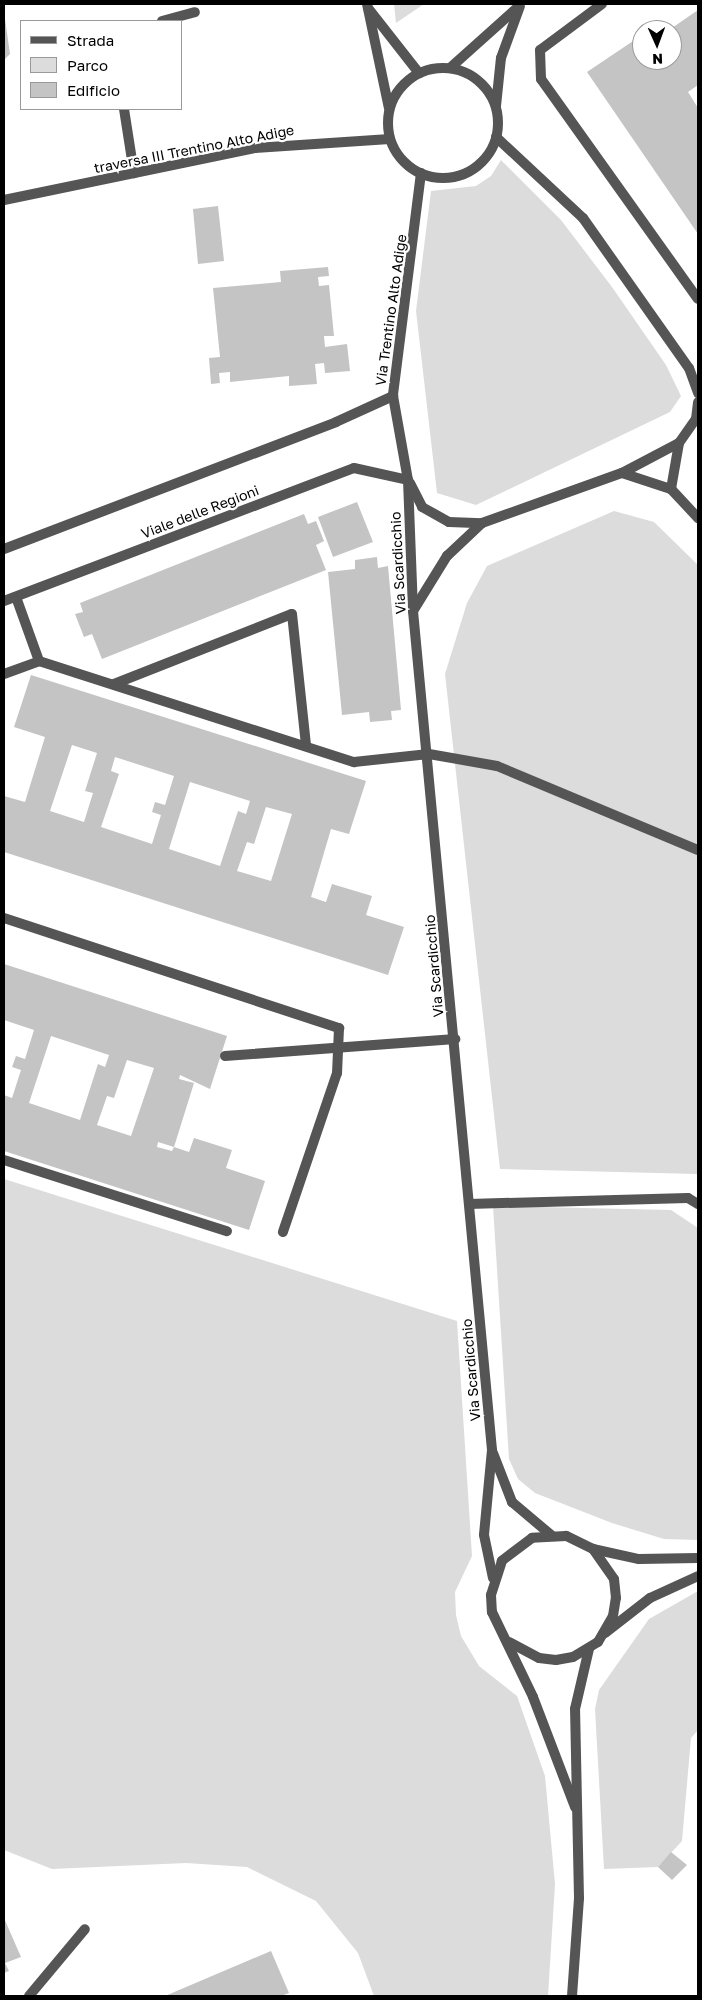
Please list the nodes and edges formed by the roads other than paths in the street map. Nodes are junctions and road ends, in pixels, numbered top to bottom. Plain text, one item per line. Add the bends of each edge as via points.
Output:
1 (602, 4) edge
2 (521, 5) edge
3 (367, 6) edge
4 (195, 12) dead end
5 (166, 20) edge
6 (450, 68) junction
7 (419, 73) junction
8 (496, 106) junction
9 (389, 108) junction
10 (124, 110) edge
11 (496, 137) junction
12 (390, 139) junction
13 (134, 173) junction
14 (421, 173) junction
15 (4, 200) edge
16 (698, 299) edge
17 (698, 393) edge
18 (393, 396) junction
19 (698, 406) edge
20 (679, 443) junction
21 (622, 472) junction
22 (408, 480) junction
23 (670, 489) junction
24 (698, 518) edge
25 (482, 523) junction
26 (4, 549) edge
27 (16, 597) junction
28 (4, 602) edge
29 (413, 611) junction
30 (39, 661) junction
31 (4, 674) edge
32 (114, 684) junction
33 (306, 746) junction
34 (429, 754) junction
35 (698, 850) edge
36 (4, 918) edge
37 (455, 1039) junction
38 (341, 1048) junction
39 (225, 1056) dead end
40 (4, 1160) edge
41 (469, 1204) junction
42 (698, 1204) edge
43 (227, 1231) dead end
44 (283, 1232) dead end
45 (492, 1450) junction
46 (552, 1535) junction
47 (593, 1549) junction
48 (698, 1558) edge
49 (698, 1576) edge
50 (493, 1578) junction
51 (605, 1633) junction
52 (509, 1642) junction
53 (588, 1649) junction
54 (575, 1807) junction
55 (85, 1928) dead end
56 (29, 1996) edge
57 (572, 1996) edge

1 - 16 street via 540,50 542,79
2 - 6 street
2 - 8 street via 501,58
3 - 7 street
3 - 9 street
4 - 5 street
6 - 7 street
6 - 8 street via 479,80
7 - 9 street via 406,82
8 - 11 street
9 - 12 street
10 - 13 street
11 - 14 street via 490,152 467,172 436,177
11 - 17 street via 583,218 690,368
12 - 13 street, traversa III Trentino Alto Adige via 295,142
12 - 14 street via 397,153
13 - 15 street, traversa III Trentino Alto Adige
14 - 18 street, Via Trentino Alto Adige
18 - 22 street, Via Trentino Alto Adige
18 - 26 street
19 - 20 street via 696,419
20 - 21 street
20 - 23 street
21 - 23 street
21 - 25 street
22 - 25 street via 422,507 449,522
22 - 27 street, Viale delle Regioni via 354,468
22 - 29 street, Via Scardicchio
23 - 24 street
25 - 29 street via 447,556
27 - 28 street, Viale delle Regioni
27 - 30 street
29 - 34 street, Via Scardicchio
30 - 31 street
30 - 32 street
32 - 33 street
32 - 33 street via 292,614
33 - 34 street via 354,762
34 - 35 street via 497,766
34 - 37 street, Via Scardicchio
36 - 38 street via 339,1028
37 - 38 street
37 - 41 street, Via Scardicchio
38 - 39 street
38 - 44 street via 337,1073
40 - 43 street
41 - 42 street via 688,1198
41 - 45 street, Via Scardicchio
45 - 46 street, Via Scardicchio via 512,1502
45 - 50 street, Via Scardicchio via 484,1535
46 - 47 street
46 - 50 street via 516,1548
47 - 48 street via 639,1559
47 - 51 street via 614,1579 616,1598
49 - 51 street via 650,1598
50 - 52 street via 492,1612
51 - 53 street
52 - 53 street via 523,1652 556,1660
52 - 54 street
53 - 54 street via 575,1709
54 - 57 street via 579,1898
55 - 56 street

